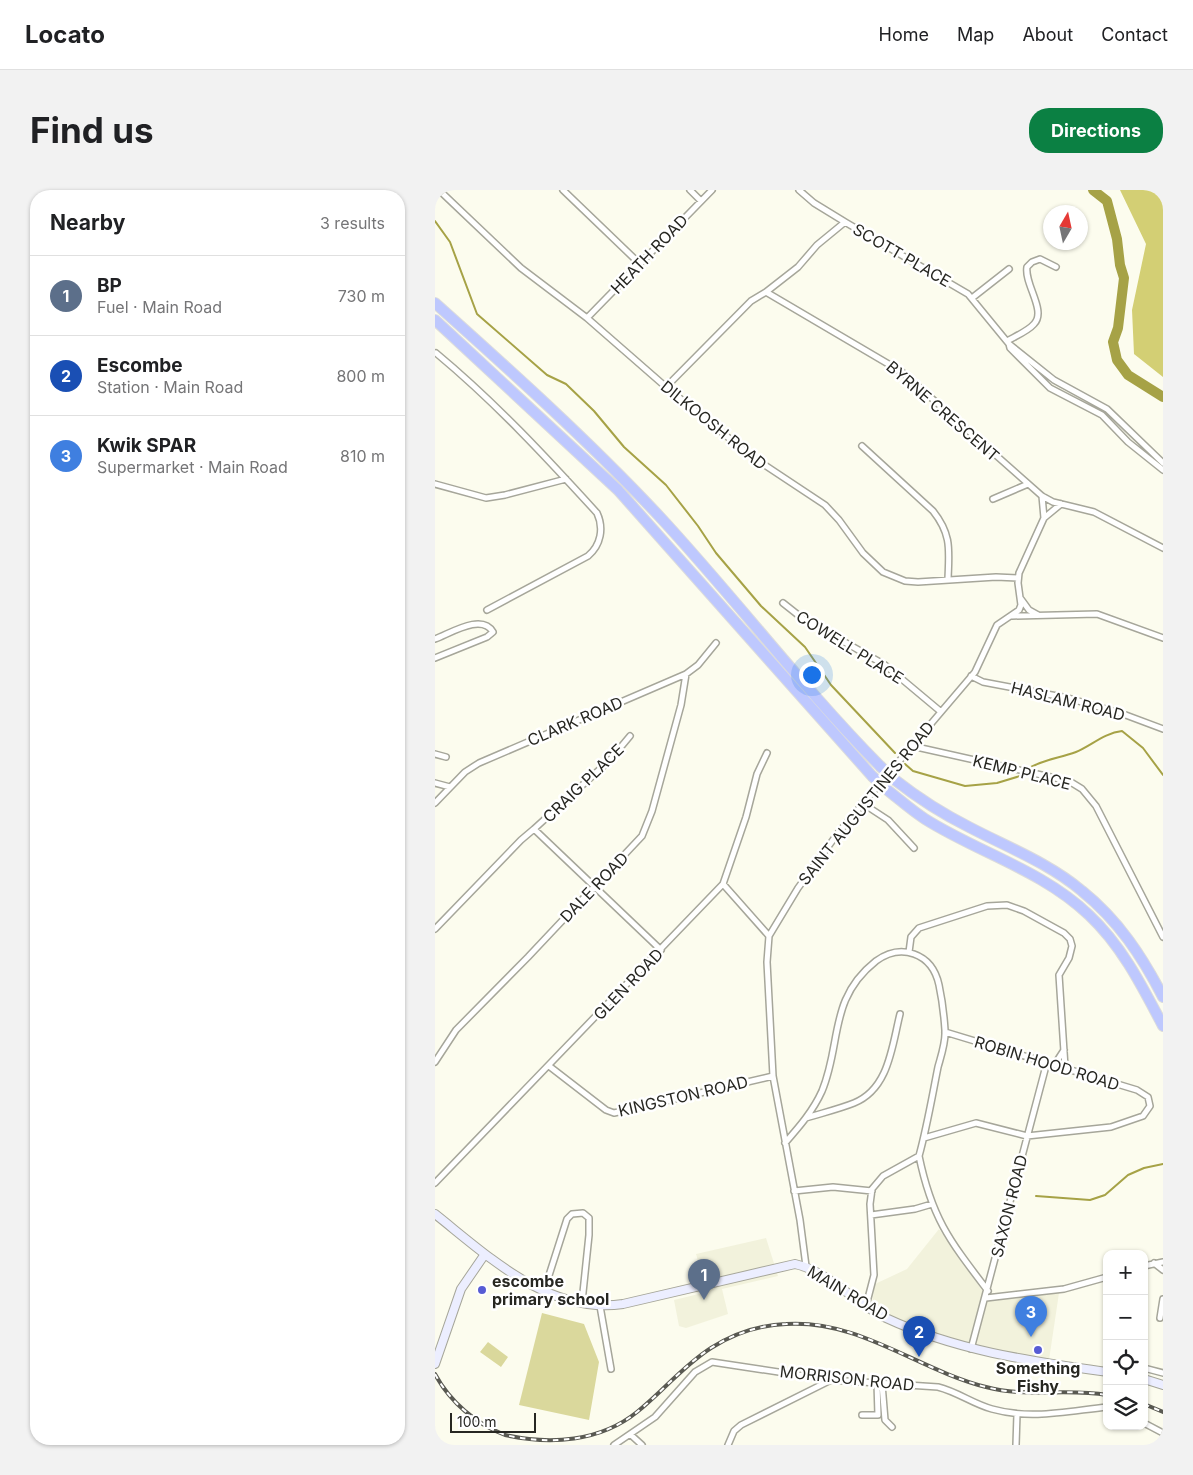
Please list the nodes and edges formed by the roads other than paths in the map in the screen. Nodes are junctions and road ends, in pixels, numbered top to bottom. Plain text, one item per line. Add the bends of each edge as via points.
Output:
1 (439, 190) edge
2 (563, 190) edge
3 (690, 190) edge
4 (712, 190) edge
5 (799, 190) edge
6 (701, 201) junction
7 (845, 222) junction
8 (640, 264) junction
9 (1056, 266) dead end
10 (1009, 269) dead end
11 (766, 292) junction
12 (972, 298) junction
13 (435, 303) edge
14 (587, 318) junction
15 (435, 320) edge
16 (1008, 343) junction
17 (436, 353) dead end
18 (666, 387) junction
19 (862, 446) dead end
20 (1162, 465) edge
21 (566, 479) junction
22 (435, 484) edge
23 (1028, 484) junction
24 (1042, 496) junction
25 (993, 499) dead end
26 (1061, 504) junction
27 (1044, 518) junction
28 (1163, 548) edge
29 (1018, 578) junction
30 (948, 579) junction
31 (1021, 599) junction
32 (783, 603) dead end
33 (487, 610) dead end
34 (1012, 616) junction
35 (1041, 616) junction
36 (1163, 638) edge
37 (435, 639) edge
38 (716, 643) dead end
39 (435, 658) edge
40 (686, 674) junction
41 (971, 676) junction
42 (940, 711) junction
43 (1163, 730) edge
44 (630, 736) dead end
45 (912, 746) junction
46 (767, 753) dead end
47 (435, 754) edge
48 (446, 757) dead end
49 (435, 783) edge
50 (450, 787) junction
51 (435, 803) edge
52 (862, 803) junction
53 (535, 829) junction
54 (914, 848) dead end
55 (723, 884) junction
56 (595, 887) junction
57 (435, 929) edge
58 (769, 936) junction
59 (1163, 937) edge
60 (661, 950) junction
61 (909, 952) junction
62 (1163, 996) edge
63 (901, 1014) dead end
64 (1163, 1026) edge
65 (945, 1032) junction
66 (1064, 1049) junction
67 (435, 1062) edge
68 (1047, 1062) junction
69 (1055, 1064) junction
70 (549, 1066) junction
71 (1065, 1067) junction
72 (773, 1076) junction
73 (806, 1118) junction
74 (1027, 1136) junction
75 (924, 1138) junction
76 (785, 1143) junction
77 (919, 1156) junction
78 (435, 1183) edge
79 (794, 1191) junction
80 (872, 1191) junction
81 (932, 1204) junction
82 (435, 1214) edge
83 (871, 1215) junction
84 (485, 1254) junction
85 (1163, 1262) edge
86 (1154, 1263) junction
87 (1148, 1265) edge
88 (805, 1266) junction
89 (1163, 1270) edge
90 (1103, 1278) edge
91 (544, 1291) junction
92 (987, 1291) junction
93 (986, 1298) junction
94 (1163, 1299) edge
95 (582, 1302) junction
96 (600, 1306) junction
97 (866, 1306) junction
98 (1160, 1318) dead end
99 (971, 1349) junction
100 (435, 1362) edge
101 (611, 1369) dead end
102 (1148, 1369) edge
103 (1103, 1371) edge
104 (1163, 1374) edge
105 (831, 1380) junction
106 (1148, 1380) edge
107 (879, 1384) junction
108 (1163, 1385) edge
109 (1103, 1408) edge
110 (1017, 1414) junction
111 (862, 1415) dead end
112 (1148, 1425) edge
113 (893, 1427) dead end
114 (1163, 1433) edge
115 (631, 1435) junction
116 (614, 1445) edge
117 (642, 1445) edge
118 (729, 1445) edge
119 (1015, 1445) edge

1 - 14 street, DILKOOSH ROAD via 521,268
2 - 8 street
3 - 6 street
4 - 6 street, HEATH ROAD
5 - 7 street via 814,204
6 - 8 street, HEATH ROAD
7 - 11 street, SCOTT PLACE
7 - 12 street, SCOTT PLACE
8 - 14 street, HEATH ROAD
9 - 16 street via 1040,259 1027,267 1037,319 1033,326
10 - 12 street
11 - 18 street via 751,301
11 - 23 street, BYRNE CRESCENT via 902,372
12 - 16 street, SCOTT PLACE
13 - 62 highway, bridge via 614,468 880,766 938,810 1029,857 1081,890 1126,935
14 - 18 street, DILKOOSH ROAD
15 - 64 highway, bridge via 582,454 629,502 871,776 925,819 1024,870 1070,898 1090,916 1123,954
16 - 20 street, SCOTT PLACE via 1054,380 1107,409
16 - 20 street, SCOTT PLACE via 1050,388 1102,415 1128,442
17 - 21 street via 492,402
18 - 30 street, DILKOOSH ROAD via 751,456 825,505 863,553 883,572 905,581
19 - 30 street via 943,523 949,545
21 - 22 street via 486,498
21 - 33 street via 597,513 601,534 596,548 577,564
23 - 24 street, BYRNE CRESCENT
23 - 25 street
24 - 26 street, BYRNE CRESCENT
24 - 27 street
26 - 27 street
26 - 28 street, BYRNE CRESCENT via 1094,512
27 - 29 street
29 - 30 street, DILKOOSH ROAD
29 - 31 street
31 - 34 street, SAINT AUGUSTINES ROAD via 1019,610
31 - 35 street via 1029,610
32 - 42 street, COWELL PLACE via 802,618 885,665
34 - 35 street
34 - 41 street, SAINT AUGUSTINES ROAD via 997,625
35 - 36 street via 1097,614
37 - 39 street via 478,623 493,632
38 - 40 street, CLARK ROAD
40 - 50 street, CLARK ROAD via 479,763
40 - 56 street, DALE ROAD via 681,705 646,828
41 - 42 street, SAINT AUGUSTINES ROAD
41 - 43 street, HASLAM ROAD via 983,682 1060,696
42 - 45 street, SAINT AUGUSTINES ROAD
44 - 53 street, CRAIG PLACE via 603,766
45 - 52 street, SAINT AUGUSTINES ROAD
45 - 59 street, KEMP PLACE via 1069,781 1082,789 1102,814
46 - 55 street, GLEN ROAD via 757,774 738,844
47 - 48 street
49 - 50 street
50 - 51 street, CLARK ROAD
52 - 54 street via 888,820
52 - 58 street, SAINT AUGUSTINES ROAD via 798,888
53 - 56 street
53 - 57 street, CRAIG PLACE
55 - 58 street
55 - 60 street, GLEN ROAD
56 - 60 street
56 - 67 street, DALE ROAD via 456,1030
58 - 72 street, SAINT AUGUSTINES ROAD via 767,962
60 - 70 street, GLEN ROAD
61 - 65 street via 921,956 937,978
61 - 66 street via 911,936 919,928 967,912 999,906 1015,907 1064,933 1072,946 1059,975
61 - 73 street via 882,957 850,990 838,1017 824,1084
63 - 73 street via 884,1075 874,1089 855,1103
65 - 68 street, ROBIN HOOD ROAD
65 - 75 street
66 - 69 street
66 - 71 street
68 - 69 street, ROBIN HOOD ROAD
68 - 74 street, SAXON ROAD
69 - 71 street, ROBIN HOOD ROAD
70 - 72 street, KINGSTON ROAD via 614,1113
70 - 78 street, GLEN ROAD
71 - 74 street, ROBIN HOOD ROAD via 1137,1090 1148,1097 1150,1106 1147,1114 1102,1128
72 - 76 street, SAINT AUGUSTINES ROAD
73 - 76 street
74 - 75 street via 981,1123
74 - 92 street, SAXON ROAD
75 - 77 street
76 - 79 street, SAINT AUGUSTINES ROAD
77 - 80 street via 883,1176
77 - 81 street
79 - 80 street via 833,1187
79 - 88 street, SAINT AUGUSTINES ROAD
80 - 83 street
81 - 83 street
81 - 92 street via 950,1242
82 - 84 main road, MAIN ROAD
83 - 97 street via 874,1275
84 - 91 main road, MAIN ROAD via 521,1280
84 - 100 main road via 461,1289
85 - 86 street
86 - 87 street
86 - 89 street
88 - 96 main road, MAIN ROAD via 788,1264 623,1304
88 - 97 main road, MAIN ROAD
90 - 93 street via 1064,1289
91 - 95 main road, MAIN ROAD
91 - 95 street via 567,1219 572,1214 583,1213 589,1218 589,1235
92 - 93 street, SAXON ROAD
93 - 99 street, SAXON ROAD
94 - 98 street
95 - 96 main road, MAIN ROAD
96 - 101 street
97 - 99 main road, MAIN ROAD via 889,1319
99 - 103 main road, MAIN ROAD
102 - 104 street
105 - 107 street, MORRISON ROAD
105 - 115 street, MORRISON ROAD via 712,1362 695,1372 664,1409
105 - 118 street via 741,1425 734,1431
106 - 108 main road
107 - 110 street, MORRISON ROAD via 939,1387 989,1408
107 - 111 street via 878,1415
107 - 113 street via 885,1420
109 - 110 street, MORRISON ROAD via 1045,1415
110 - 119 street
112 - 114 street
115 - 116 street, MORRISON ROAD
115 - 117 street

